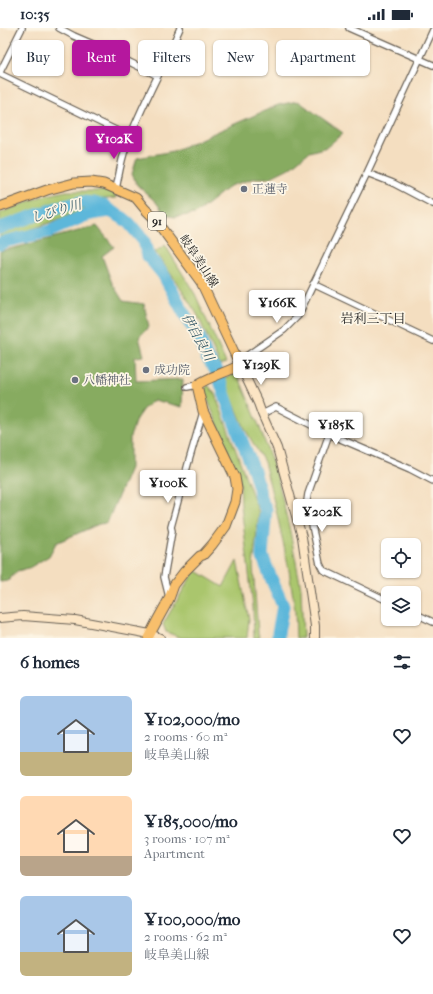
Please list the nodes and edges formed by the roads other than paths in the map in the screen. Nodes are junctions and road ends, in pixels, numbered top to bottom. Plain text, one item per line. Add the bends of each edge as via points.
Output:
1 (22, 28) edge
2 (59, 28) edge
3 (180, 28) edge
4 (349, 28) edge
5 (433, 30) edge
6 (174, 40) edge
7 (420, 59) junction
8 (433, 65) edge
9 (138, 66) edge
10 (0, 73) edge
11 (158, 76) edge
12 (130, 137) junction
13 (367, 173) junction
14 (116, 189) junction
15 (433, 204) edge
16 (0, 207) edge
17 (313, 284) junction
18 (433, 341) edge
19 (237, 365) junction
20 (200, 383) junction
21 (187, 387) dead end
22 (203, 412) junction
23 (262, 414) junction
24 (329, 434) junction
25 (433, 481) edge
26 (381, 598) edge
27 (169, 599) junction
28 (421, 616) edge
29 (0, 618) edge
30 (433, 622) edge
31 (149, 636) edge
32 (160, 638) edge
33 (315, 638) edge

1 - 10 street
2 - 9 street
3 - 6 street
4 - 7 street
5 - 7 street
7 - 8 street
7 - 13 street
10 - 12 street
11 - 12 street
12 - 14 street
13 - 15 street via 393,183
13 - 17 street
14 - 16 main road, 岐阜美山線 / 91 via 91,182 74,183
14 - 19 main road, 岐阜美山線 / 91 via 136,198 197,276
17 - 18 street
17 - 19 street via 298,316 284,330
19 - 20 main road
19 - 23 street
20 - 21 street
20 - 22 main road
22 - 27 street via 171,528 164,577
22 - 27 main road via 235,477 235,502 226,526 203,555 184,572 174,585
23 - 24 street via 276,407
23 - 33 street via 277,448 302,537
24 - 25 street
24 - 26 street via 307,501 320,564 323,570
27 - 31 main road
28 - 30 street
29 - 31 street via 23,616 75,620
31 - 32 street

